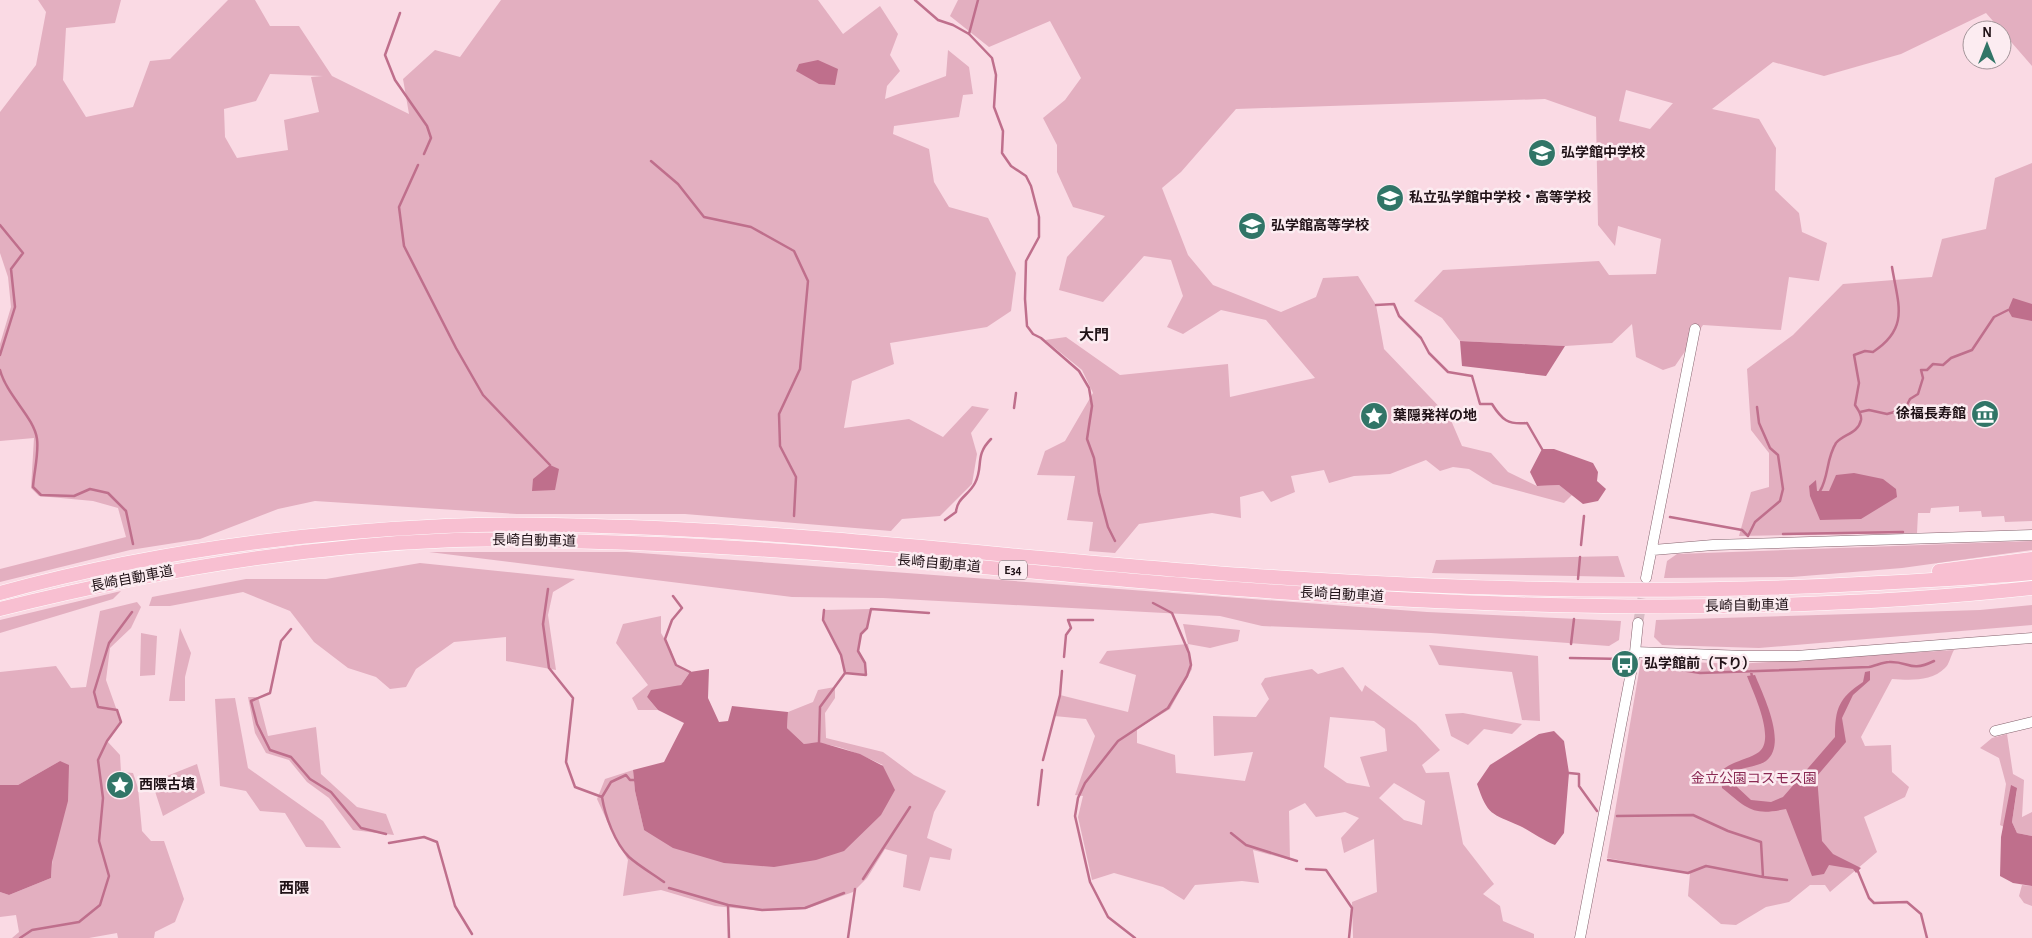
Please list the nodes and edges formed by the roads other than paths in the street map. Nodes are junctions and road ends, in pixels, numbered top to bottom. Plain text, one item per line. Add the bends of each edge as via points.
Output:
1 (1695, 329) dead end
2 (2032, 535) edge
3 (1653, 550) junction
4 (2032, 559) edge
5 (2032, 572) edge
6 (1646, 578) tunnel mouth
7 (1812, 587) junction
8 (2032, 589) edge
9 (0, 593) edge
10 (0, 609) edge
11 (1638, 623) tunnel mouth
12 (2032, 638) edge
13 (1635, 652) junction
14 (2032, 722) edge
15 (1995, 731) dead end
16 (1580, 938) edge

1 - 3 street
2 - 3 street via 1713,545
3 - 6 street
4 - 7 highway
5 - 7 highway, 長崎自動車道 / E34
7 - 9 highway, 長崎自動車道 / E34 via 1652,590 1313,580 688,529 460,525 300,536 211,548 73,573
8 - 10 highway, 長崎自動車道 / E34 via 1811,604 1676,607 1444,601 1224,588 728,547 458,540 348,547 208,564
11 - 13 street
12 - 13 street via 1796,656
13 - 16 street
14 - 15 street

